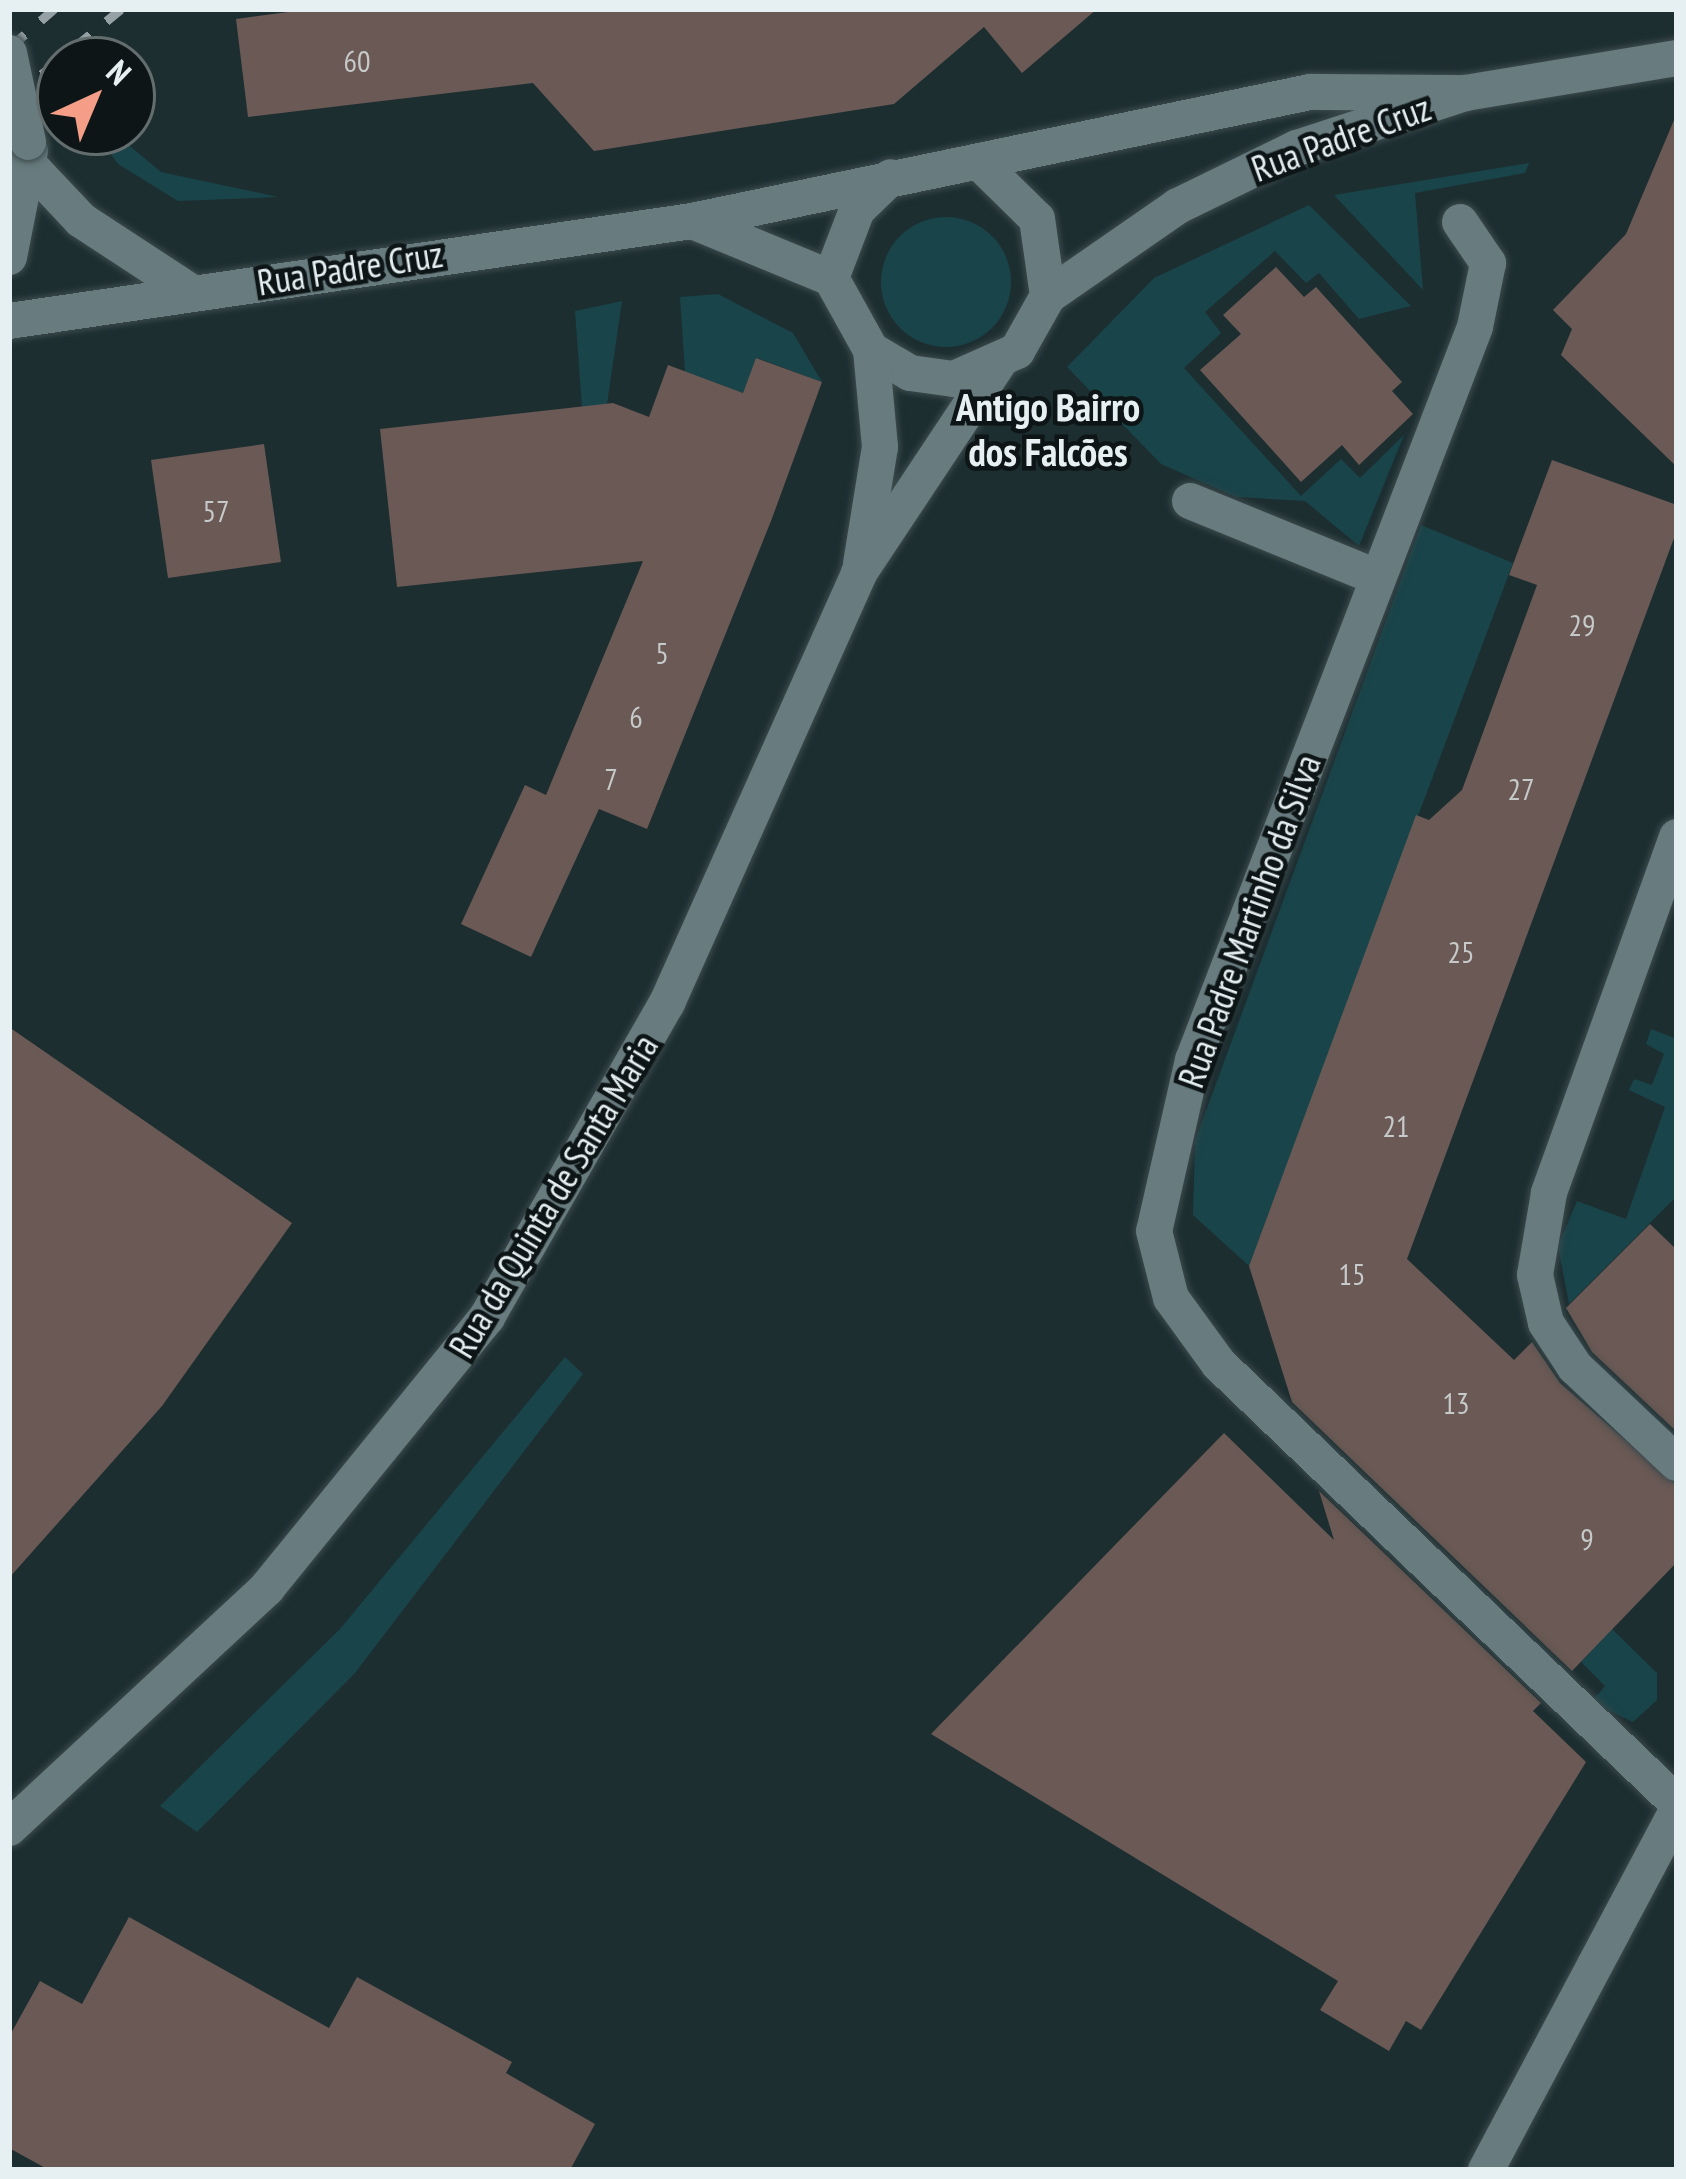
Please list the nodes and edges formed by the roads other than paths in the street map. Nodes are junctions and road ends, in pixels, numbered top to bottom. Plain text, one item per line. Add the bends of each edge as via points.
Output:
1 (9, 53) edge
2 (1677, 58) edge
3 (1466, 93) junction
4 (31, 156) junction
5 (982, 165) junction
6 (891, 178) junction
7 (692, 221) junction
8 (1460, 222) dead end
9 (9, 257) edge
10 (831, 278) junction
11 (191, 292) junction
12 (1048, 296) junction
13 (9, 321) edge
14 (871, 350) junction
15 (997, 365) junction
16 (1190, 501) dead end
17 (860, 573) junction
18 (1376, 577) junction
19 (1677, 837) edge
20 (1677, 1463) edge
21 (1677, 1807) edge
22 (9, 1828) edge
23 (1486, 2170) edge

1 - 4 street, bridge
2 - 3 street
3 - 5 street, Rua Padre Cruz via 1310,92
3 - 12 street, Rua Padre Cruz via 1238,175
4 - 9 street
4 - 11 street via 130,258
5 - 6 street, Rua Padre Cruz
5 - 12 street via 1037,219
6 - 7 street, Rua Padre Cruz
6 - 10 street via 857,210
7 - 10 street
7 - 11 street, Rua Padre Cruz
8 - 18 street, Rua Padre Martinho da Silva via 1488,263 1475,327
10 - 14 street
11 - 13 street, Rua Padre Cruz
12 - 15 street, Rua Padre Cruz via 1038,326
14 - 15 street via 910,373 954,379
14 - 17 street, Rua da Quinta de Santa Maria via 880,447
15 - 17 street, Rua da Quinta de Santa Maria
16 - 18 street
17 - 22 street, Rua da Quinta de Santa Maria via 668,1003 487,1317 267,1588
18 - 21 street, Rua Padre Martinho da Silva via 1193,1060 1154,1231 1160,1268 1220,1364
19 - 20 street via 1549,1193 1535,1274 1546,1323 1575,1366
21 - 23 street

